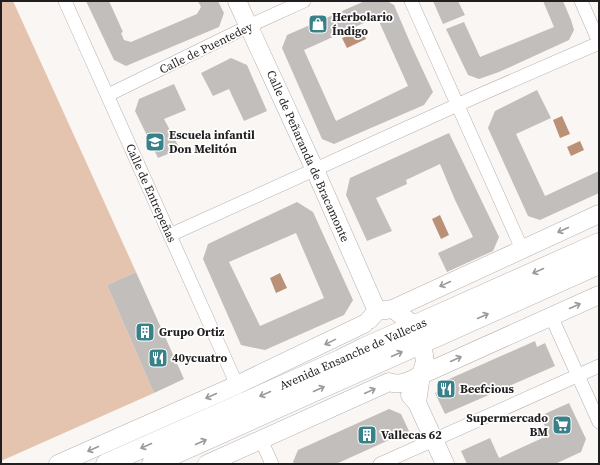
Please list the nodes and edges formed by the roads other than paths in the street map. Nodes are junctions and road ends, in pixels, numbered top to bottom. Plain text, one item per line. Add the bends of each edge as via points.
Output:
1 (65, 1) edge
2 (237, 1) edge
3 (304, 1) edge
4 (411, 1) edge
5 (581, 1) edge
6 (249, 26) junction
7 (599, 43) edge
8 (108, 95) junction
9 (458, 105) junction
10 (315, 170) junction
11 (599, 214) edge
12 (170, 235) junction
13 (599, 243) edge
14 (522, 249) junction
15 (599, 264) edge
16 (599, 294) edge
17 (385, 310) junction
18 (552, 316) junction
19 (364, 324) junction
20 (418, 334) junction
21 (368, 357) junction
22 (599, 366) edge
23 (421, 375) junction
24 (578, 376) junction
25 (393, 383) junction
26 (237, 384) junction
27 (418, 403) junction
28 (599, 422) edge
29 (261, 440) junction
30 (434, 440) junction
31 (58, 464) edge
32 (106, 464) edge
33 (152, 464) edge
34 (207, 464) edge
35 (272, 464) edge
36 (380, 464) edge
37 (445, 464) edge

1 - 8 street, Calle de Entrepeñas
2 - 6 street, Calle de Peñaranda de Bracamonte
3 - 6 street, Calle de Puentedey
4 - 9 street
5 - 7 street
6 - 8 street, Calle de Puentedey
6 - 10 street, Calle de Peñaranda de Bracamonte
7 - 9 street
8 - 12 street, Calle de Entrepeñas
9 - 10 street
9 - 14 street
10 - 12 street
10 - 17 street, Calle de Peñaranda de Bracamonte
11 -> 14 street
12 - 26 street, Calle de Entrepeñas
13 -> 20 main road, Avenida Ensanche de Vallecas
14 -> 17 street
20 -> 15 main road, Avenida Ensanche de Vallecas
18 -> 16 street
17 - 19 street
17 - 20 street, Calle de Peñaranda de Bracamonte
23 -> 18 street
18 - 24 street
19 - 21 street
19 -> 26 street, Avenida Ensanche de Vallecas
20 - 21 main road, Avenida Ensanche de Vallecas
20 - 23 street via 425,362
21 - 25 street
21 -> 32 main road, Avenida Ensanche de Vallecas via 340,360
33 -> 21 main road, Avenida Ensanche de Vallecas
22 - 24 street
23 - 25 street via 410,381
23 - 27 street
24 - 28 street
24 - 30 street
25 - 27 street
29 -> 25 street
26 -> 31 street, Avenida Ensanche de Vallecas
27 - 30 street
29 - 34 street
29 - 35 street
30 - 36 street
30 - 37 street

